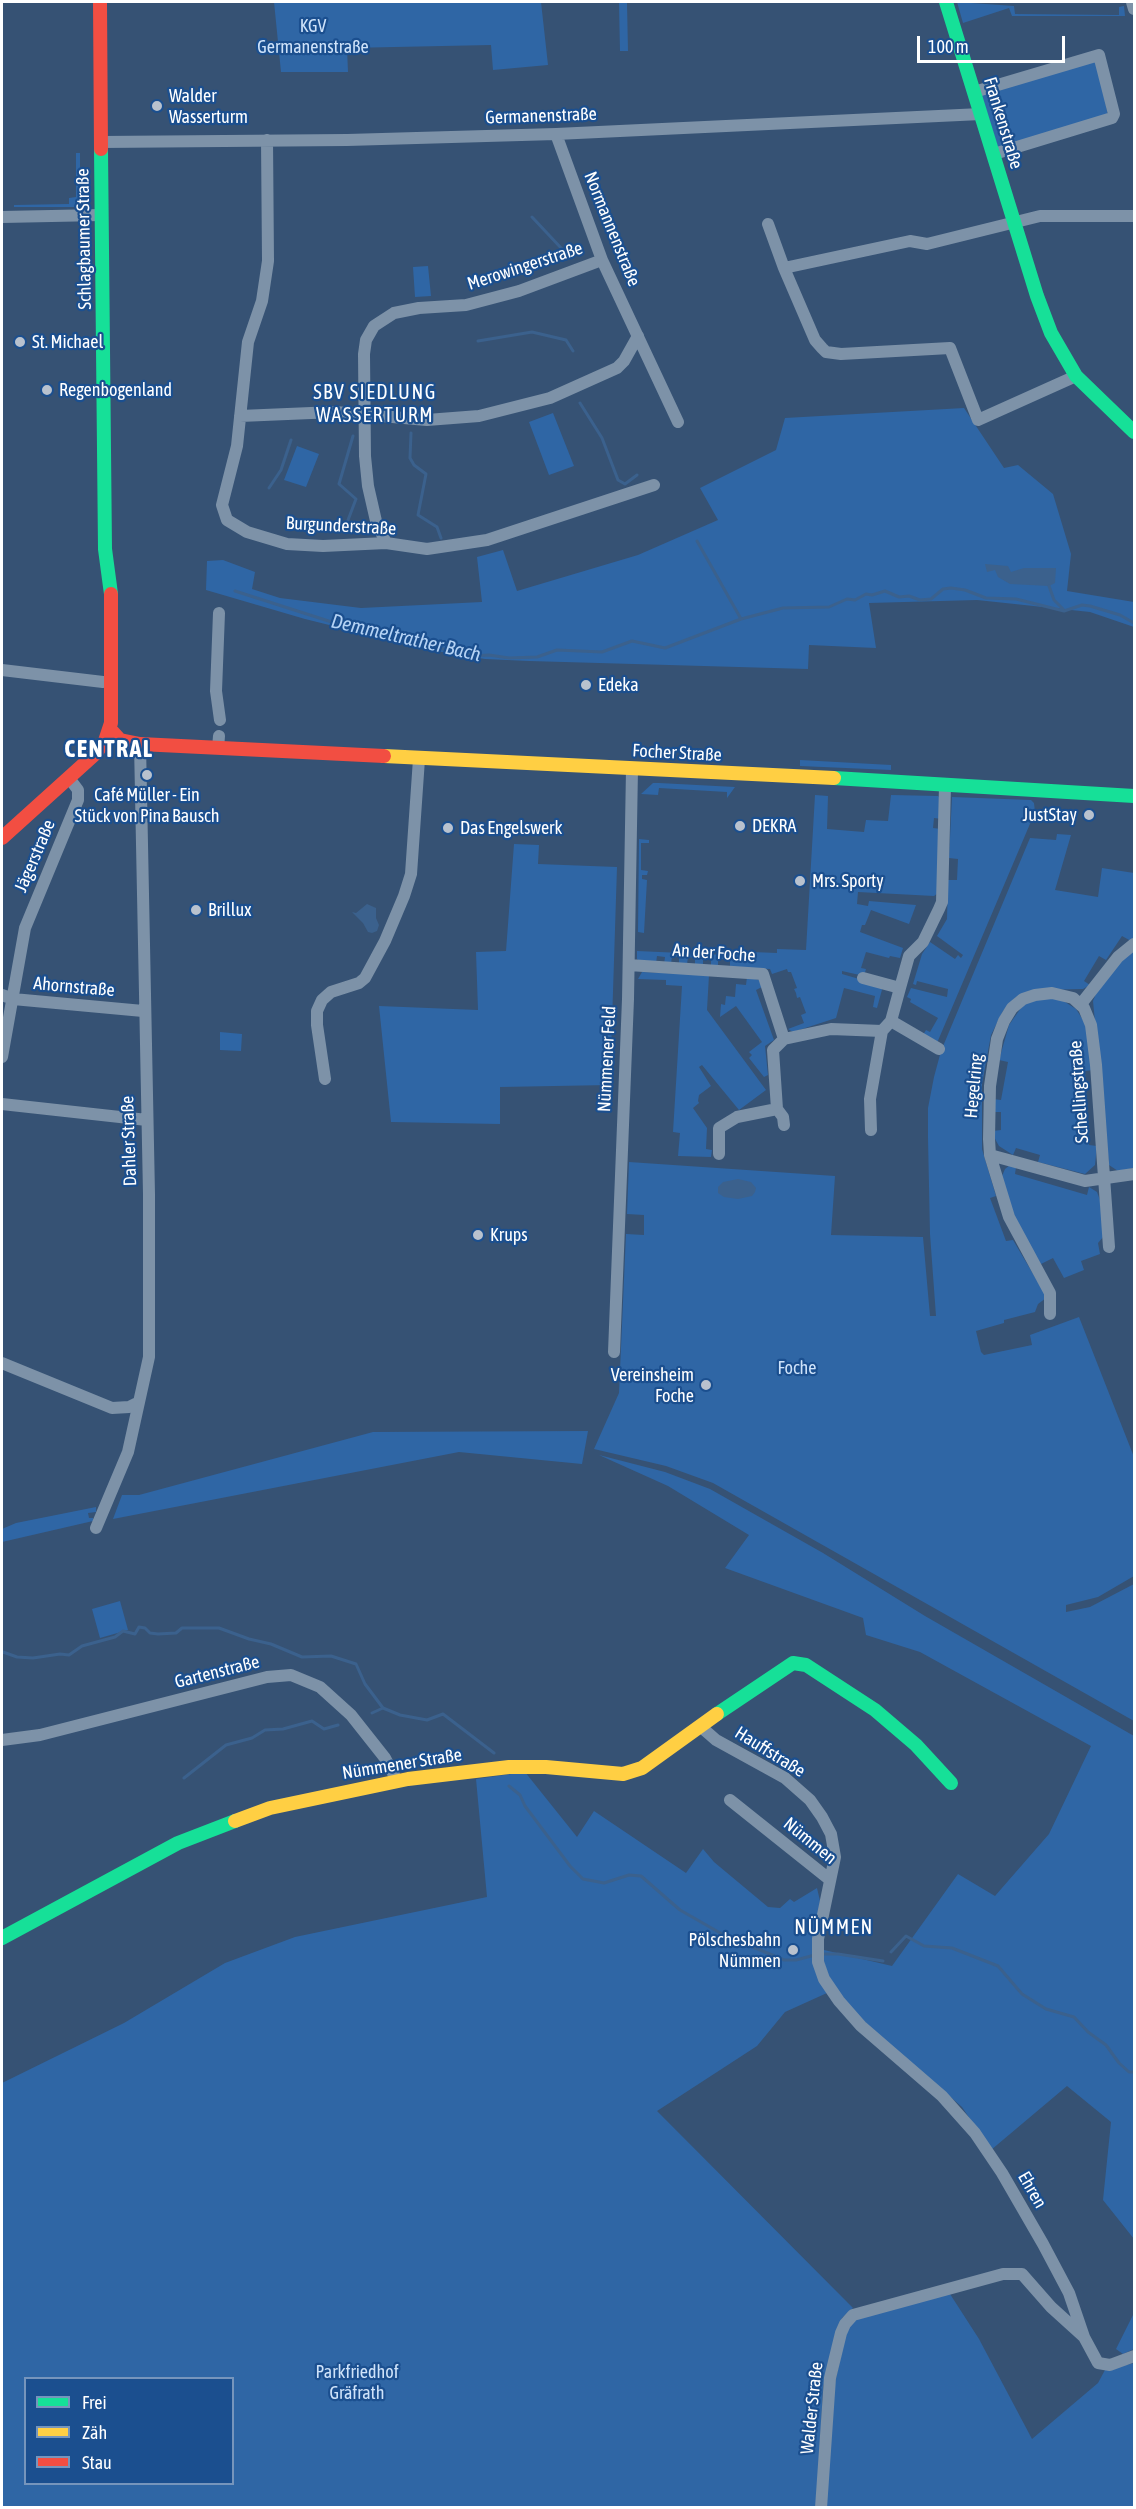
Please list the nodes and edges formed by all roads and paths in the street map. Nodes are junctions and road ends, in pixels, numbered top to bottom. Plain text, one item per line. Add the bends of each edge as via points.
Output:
1 (100, 2) edge
2 (946, 2) edge
3 (1132, 2) edge
4 (1134, 9) edge
5 (974, 92) junction
6 (981, 114) junction
7 (556, 134) junction
8 (267, 140) junction
9 (101, 142) junction
10 (994, 154) junction
11 (101, 215) junction
12 (1134, 216) edge
13 (2, 217) edge
14 (1014, 220) junction
15 (768, 224) dead end
16 (602, 260) junction
17 (784, 268) junction
18 (638, 336) junction
19 (1076, 376) junction
20 (363, 414) junction
21 (240, 417) junction
22 (678, 422) dead end
23 (1134, 432) edge
24 (654, 485) dead end
25 (386, 543) junction
26 (105, 549) junction
27 (219, 613) dead end
28 (2, 670) edge
29 (103, 682) junction
30 (103, 712) junction
31 (220, 720) dead end
32 (110, 729) junction
33 (135, 744) junction
34 (95, 754) junction
35 (419, 759) junction
36 (632, 769) junction
37 (69, 778) junction
38 (945, 786) junction
39 (1134, 796) edge
40 (2, 838) edge
41 (1134, 944) edge
42 (629, 965) junction
43 (863, 978) dead end
44 (900, 988) junction
45 (7, 997) edge
46 (1081, 1004) junction
47 (144, 1011) junction
48 (891, 1021) junction
49 (882, 1031) junction
50 (784, 1039) junction
51 (939, 1049) dead end
52 (2, 1057) edge
53 (325, 1079) dead end
54 (2, 1104) edge
55 (777, 1109) junction
56 (147, 1120) junction
57 (784, 1125) dead end
58 (872, 1130) dead end
59 (718, 1154) dead end
60 (990, 1155) junction
61 (1134, 1174) edge
62 (1103, 1179) junction
63 (1109, 1247) dead end
64 (1050, 1314) dead end
65 (614, 1352) dead end
66 (2, 1364) edge
67 (139, 1402) junction
68 (96, 1528) dead end
69 (700, 1726) junction
70 (2, 1740) edge
71 (398, 1781) junction
72 (951, 1783) dead end
73 (730, 1800) dead end
74 (829, 1879) junction
75 (2, 1938) edge
76 (817, 1958) joint
77 (1083, 2337) junction
78 (1134, 2356) edge
79 (821, 2508) edge

1 - 9 main road, Schlagbaumer Straße
2 - 5 main road, Frankenstraße
3 - 4 street
5 - 6 main road, Frankenstraße
5 - 10 street via 1099,56 1112,118
6 - 7 street, Germanenstraße
6 - 10 main road, Frankenstraße
7 - 8 street, Germanenstraße
7 - 16 street, Normannenstraße
8 - 9 street, Germanenstraße
8 - 21 street, Burgunderstraße via 268,261 262,301 248,342
9 - 11 main road, Schlagbaumer Straße
10 - 14 main road, Frankenstraße
11 - 13 street
11 - 26 main road, Schlagbaumer Straße
12 - 14 street via 1040,216
14 - 17 street via 927,243 910,241
14 - 19 main road, Frankenstraße via 1051,333
15 - 17 street
16 - 18 street, Normannenstraße
16 - 20 street, Merowingerstraße via 519,291 466,305 419,308 385,317 366,340
17 - 19 street via 815,340 826,352 950,348 978,420
18 - 20 street via 617,368 550,398 479,416 444,420
18 - 22 street, Normannenstraße
19 - 23 main road, Frankenstraße
20 - 21 street
20 - 25 street, Merowingerstraße via 368,486
21 - 25 street, Burgunderstraße via 222,505 227,520 247,532 287,544
24 - 25 street, Burgunderstraße via 530,528 469,544 427,549
26 - 29 main road, Schlagbaumer Straße via 101,585
26 - 32 main road, Schlagbaumer Straße via 111,591
27 - 31 street via 216,691
28 - 29 street
29 - 30 main road, Schlagbaumer Straße
30 - 32 main road, Schlagbaumer Straße
30 - 34 main road, Schlagbaumer Straße
32 - 33 main road via 120,740
32 - 34 main road
33 - 34 main road, Focher Straße
33 - 35 main road, Focher Straße via 218,742
33 - 47 street, Dahler Straße
34 - 37 main road
35 - 36 main road, Focher Straße
35 - 53 street via 411,874 405,896 365,978 331,992 317,1011
36 - 38 main road, Focher Straße
36 - 42 street, Nümmener Feld
37 - 40 main road
37 - 45 street, Jägerstraße via 78,790 78,800 25,928
38 - 39 main road, Focher Straße
38 - 44 street via 942,902 922,942 909,956
41 - 46 street via 1118,957
42 - 50 street, An der Foche via 763,974
42 - 65 street, Nümmener Feld
43 - 44 street
44 - 48 street
45 - 47 street, Ahornstraße
45 - 52 street, Jägerstraße
46 - 60 street, Hegelring via 1056,994 1035,995 1012,1008 1004,1021 997,1039 990,1086
46 - 62 street, Schellingstraße via 1091,1025 1095,1055
47 - 56 street, Dahler Straße
48 - 49 street
48 - 51 street
49 - 50 street via 831,1029
49 - 58 street via 870,1099
50 - 55 street via 773,1050
54 - 56 street
55 - 57 street
55 - 59 street via 737,1117 719,1128
56 - 67 street, Dahler Straße via 149,1347
60 - 62 street via 1084,1181
60 - 64 street, Hegelring via 1012,1228 1050,1293
61 - 62 street
62 - 63 street, Schellingstraße
66 - 67 street via 112,1408
67 - 68 street, Dahler Straße via 128,1452
69 - 71 main road, Nümmener Straße via 642,1768 624,1774 509,1767
69 - 72 main road, Nümmener Straße via 787,1665 798,1662 892,1723
69 - 74 street, Hauffstraße via 716,1740 785,1778 810,1800 833,1843 835,1857
70 - 71 street, Gartenstraße via 40,1735 267,1677 291,1675 320,1687 351,1715
71 - 75 main road, Nümmener Straße via 270,1808 178,1843
73 - 74 street, Nümmen
74 - 76 street, Nümmen
76 - 77 street, Ehren via 829,1988 853,2017 942,2096 975,2133 1002,2173 1068,2293
77 - 78 street via 1104,2365
77 - 79 street, Walder Straße via 1022,2274 1004,2274 859,2312 845,2324 830,2378

